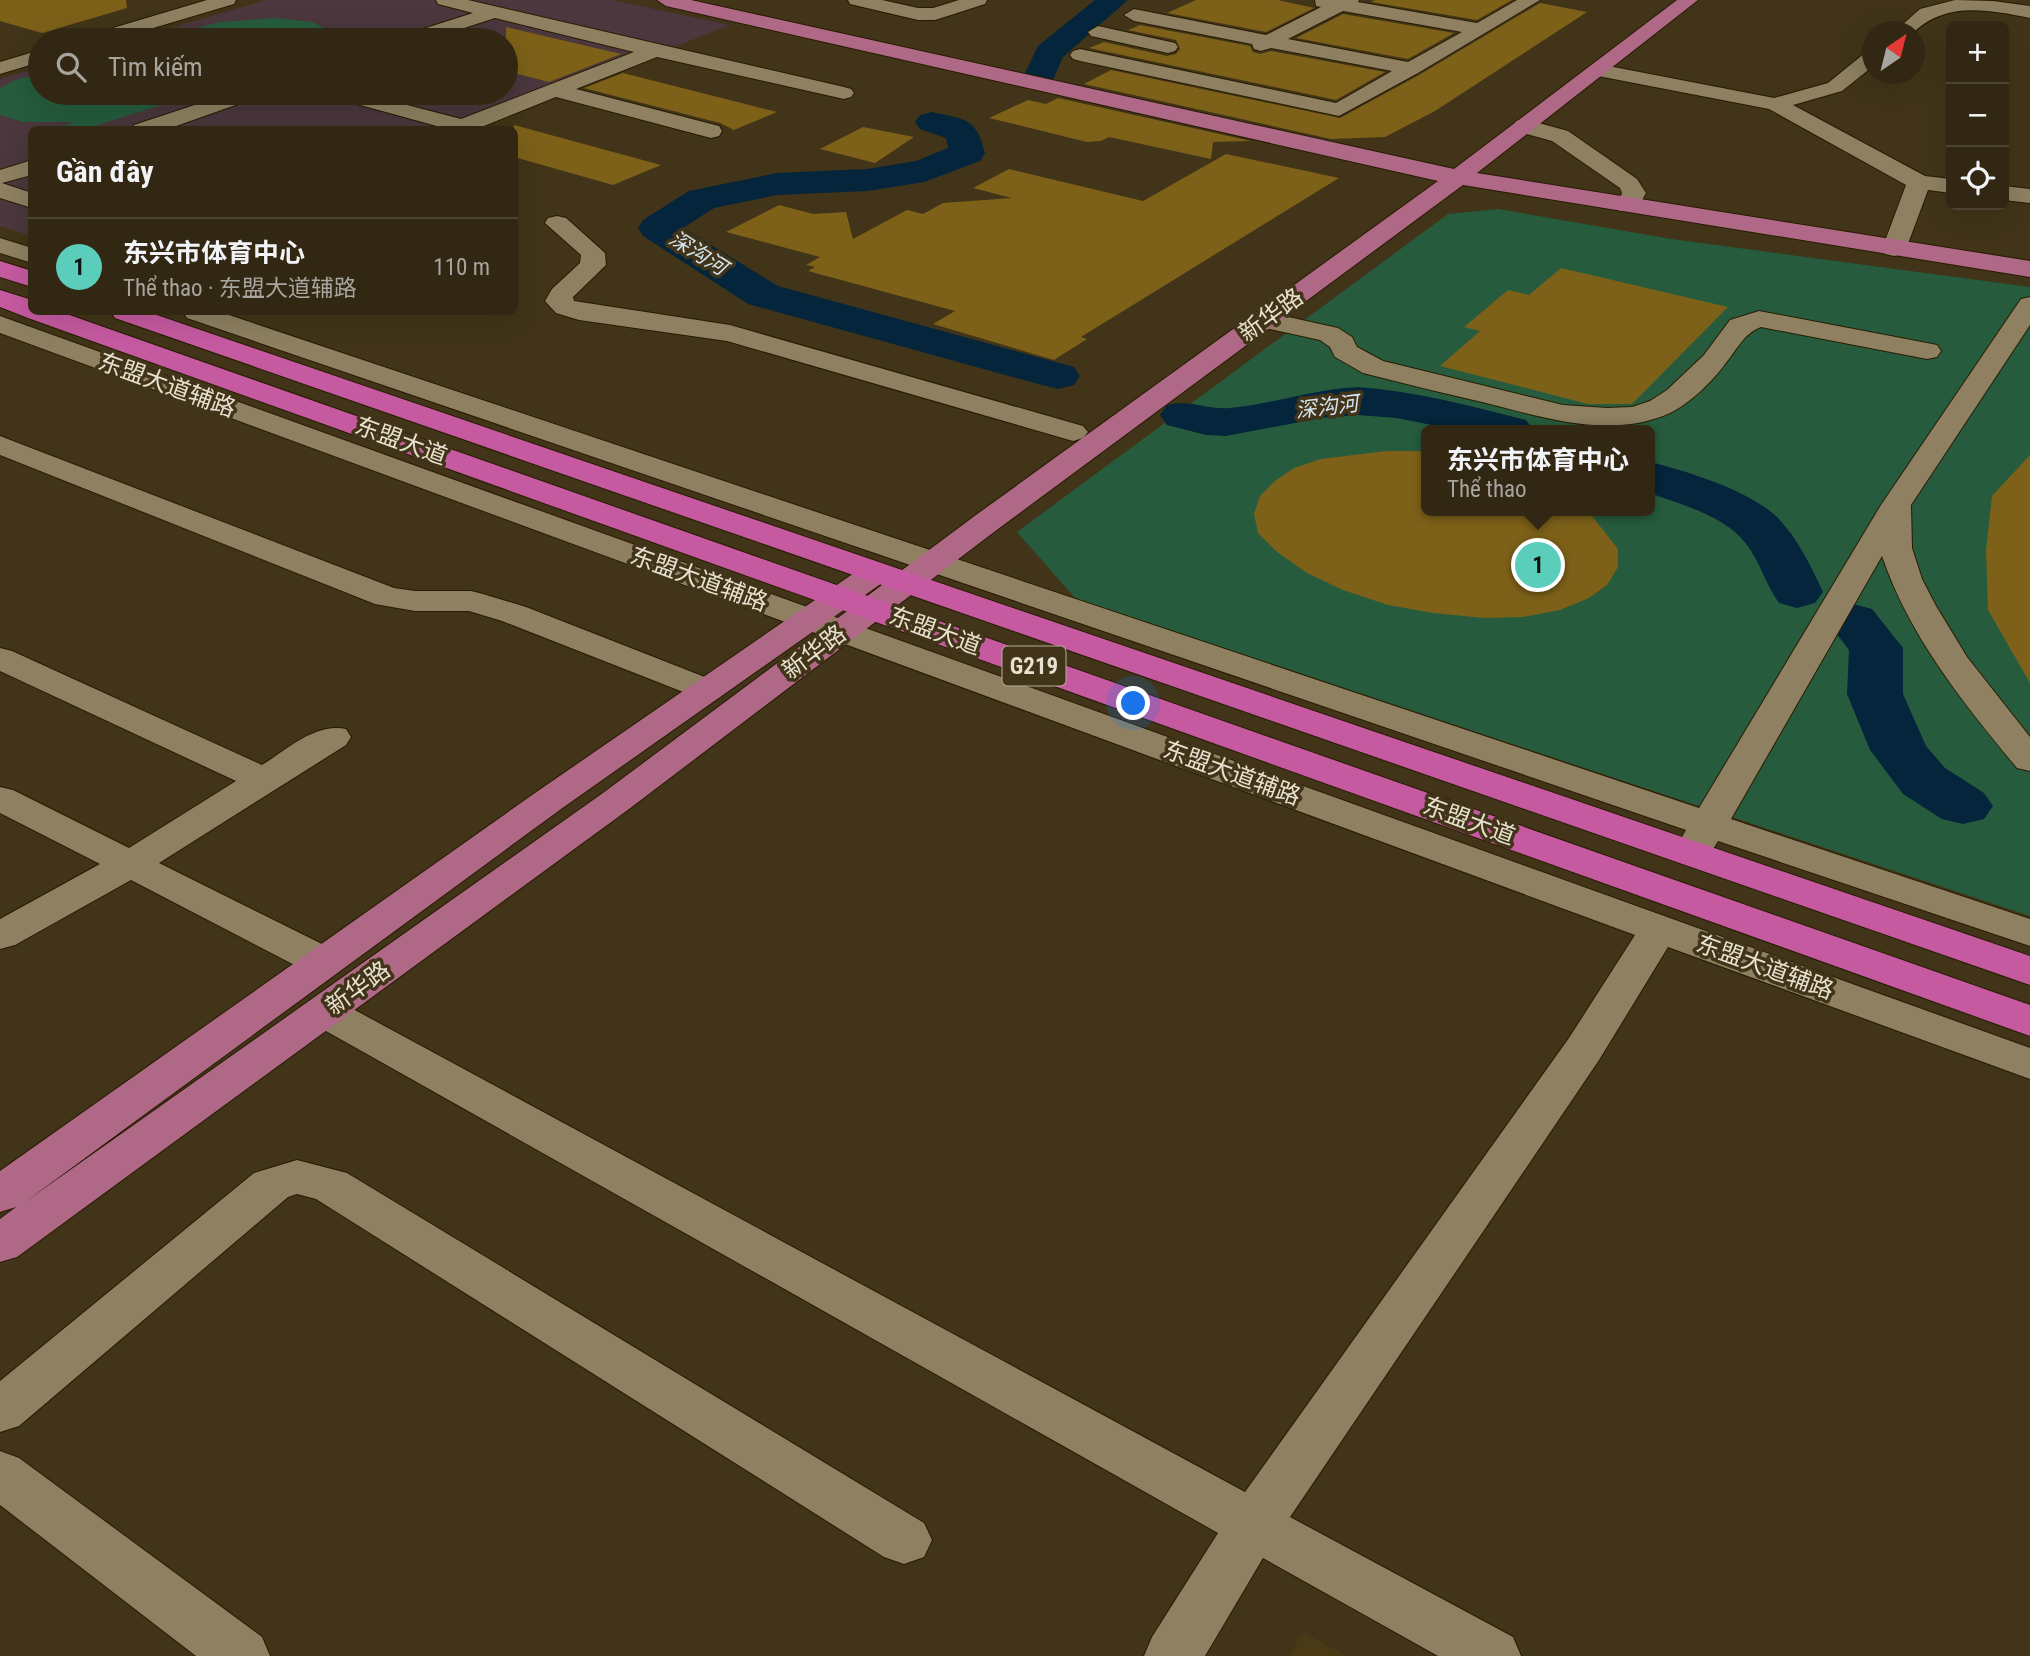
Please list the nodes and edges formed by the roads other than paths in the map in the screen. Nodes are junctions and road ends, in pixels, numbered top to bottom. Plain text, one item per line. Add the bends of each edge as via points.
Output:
1 (227, 0) edge
2 (445, 0) edge
3 (856, 0) edge
4 (978, 0) edge
5 (1314, 0) edge
6 (1531, 0) edge
7 (1666, 0) edge
8 (1689, 0) edge
9 (681, 1) edge
10 (1345, 2) edge
11 (1483, 8) dead end
12 (494, 12) junction
13 (2030, 12) edge
14 (1509, 13) junction
15 (1134, 15) dead end
16 (1280, 17) dead end
17 (1917, 21) edge
18 (1306, 22) junction
19 (1331, 27) dead end
20 (133, 28) edge
21 (445, 28) edge
22 (1479, 29) junction
23 (1098, 32) dead end
24 (1269, 41) junction
25 (1421, 44) dead end
26 (1447, 48) junction
27 (655, 51) junction
28 (1190, 52) dead end
29 (1080, 55) dead end
30 (1240, 55) dead end
31 (28, 60) edge
32 (1220, 65) dead end
33 (1862, 65) edge
34 (0, 68) edge
35 (1411, 69) junction
36 (1598, 70) junction
37 (1192, 80) junction
38 (1346, 86) dead end
39 (554, 90) junction
40 (1372, 91) junction
41 (844, 93) dead end
42 (518, 104) edge
43 (1775, 104) junction
44 (216, 105) edge
45 (379, 105) edge
46 (516, 105) edge
47 (183, 116) junction
48 (154, 126) edge
49 (219, 126) dead end
50 (450, 126) edge
51 (462, 126) edge
52 (1524, 126) junction
53 (711, 131) dead end
54 (28, 167) edge
55 (1446, 175) junction
56 (0, 177) edge
57 (1919, 182) junction
58 (1946, 185) edge
59 (0, 190) edge
60 (28, 200) edge
61 (1628, 206) junction
62 (557, 223) dead end
63 (0, 245) edge
64 (1894, 249) junction
65 (28, 255) edge
66 (0, 268) edge
67 (2030, 269) edge
68 (28, 278) edge
69 (0, 298) edge
70 (2030, 305) edge
71 (28, 308) edge
72 (45, 315) edge
73 (133, 315) edge
74 (203, 315) edge
75 (1265, 320) junction
76 (0, 324) edge
77 (2018, 346) edge
78 (1927, 351) dead end
79 (1073, 432) junction
80 (0, 445) edge
81 (1896, 505) junction
82 (906, 567) junction
83 (851, 612) junction
84 (809, 619) junction
85 (0, 658) edge
86 (708, 690) junction
87 (333, 737) dead end
88 (2030, 760) edge
89 (263, 780) junction
90 (0, 798) edge
91 (1710, 825) junction
92 (1691, 854) junction
93 (130, 864) junction
94 (1660, 929) junction
95 (2030, 933) edge
96 (0, 936) edge
97 (323, 962) junction
98 (2030, 971) edge
99 (326, 1012) junction
100 (2030, 1021) edge
101 (2030, 1064) edge
102 (0, 1195) edge
103 (0, 1244) edge
104 (0, 1411) edge
105 (0, 1475) edge
106 (1254, 1524) junction
107 (904, 1540) dead end
108 (241, 1656) edge
109 (1173, 1656) edge
110 (1492, 1656) edge

1 - 20 street
2 - 12 street
3 - 4 street via 918,14 935,14
5 - 10 street
6 - 14 street
7 - 55 main road, 新华路
8 - 36 main road, 新华路
9 - 55 main road
10 - 18 street
10 - 22 street
11 - 14 street
12 - 21 street
12 - 27 street
13 - 17 street via 1942,7
14 - 22 street
15 - 24 street
16 - 18 street
18 - 19 street
18 - 24 street
22 - 26 street
23 - 28 street
24 - 30 street
24 - 35 street
25 - 26 street
26 - 35 street
27 - 39 street
27 - 41 street
29 - 37 street
31 - 34 street
32 - 37 street
33 - 43 street via 1835,87
35 - 40 street
36 - 43 street
36 - 52 main road, 新华路
37 - 40 street via 1339,110
38 - 40 street
39 - 42 street
39 - 53 street
43 - 57 street
44 - 47 street
45 - 50 street
46 - 51 street
47 - 48 street
47 - 49 street
52 - 55 main road, 新华路
52 - 61 street via 1560,136 1629,184 1634,193
54 - 56 street
55 - 61 main road
55 - 75 main road, 新华路
55 - 79 main road, 新华路
57 - 58 street
57 - 64 street
59 - 60 street
61 - 64 main road
62 - 79 street via 593,253 593,265 561,294 558,300 565,307 730,333
63 - 65 street
64 - 67 main road
66 - 68 highway
69 - 71 highway
70 - 77 street
72 - 83 highway, 东盟大道 / G219
73 - 82 highway, 东盟大道 / G219
74 - 82 street
75 - 78 street via 1329,334 1345,351 1373,367 1563,414 1607,417 1660,407 1714,361 1740,326 1759,319
75 - 82 main road, 新华路
76 - 84 street, 东盟大道辅路
77 - 81 street
79 - 82 main road, 新华路
80 - 86 street via 387,597 471,601
81 - 88 street via 1896,551 1914,598 1941,644
81 - 91 street
82 - 83 main road, 新华路
82 - 91 street
82 - 92 highway, 东盟大道 / G219
83 - 84 street, 东盟大道辅路
83 - 94 street, 东盟大道辅路
83 - 99 main road, 新华路 via 616,802
83 - 100 highway, 东盟大道 / G219
84 - 86 main road, 新华路
85 - 89 street
86 - 97 main road, 新华路
87 - 89 street
89 - 93 street
90 - 93 street
91 - 92 street
91 - 95 street
92 - 98 highway, 东盟大道 / G219
93 - 96 street
93 - 97 street
94 - 101 street, 东盟大道辅路
94 - 106 street via 1584,1049
97 - 102 main road, 新华路
99 - 103 main road, 新华路
99 - 106 street
104 - 107 street via 271,1185 297,1177 330,1185
105 - 108 street
106 - 109 street
106 - 110 street

